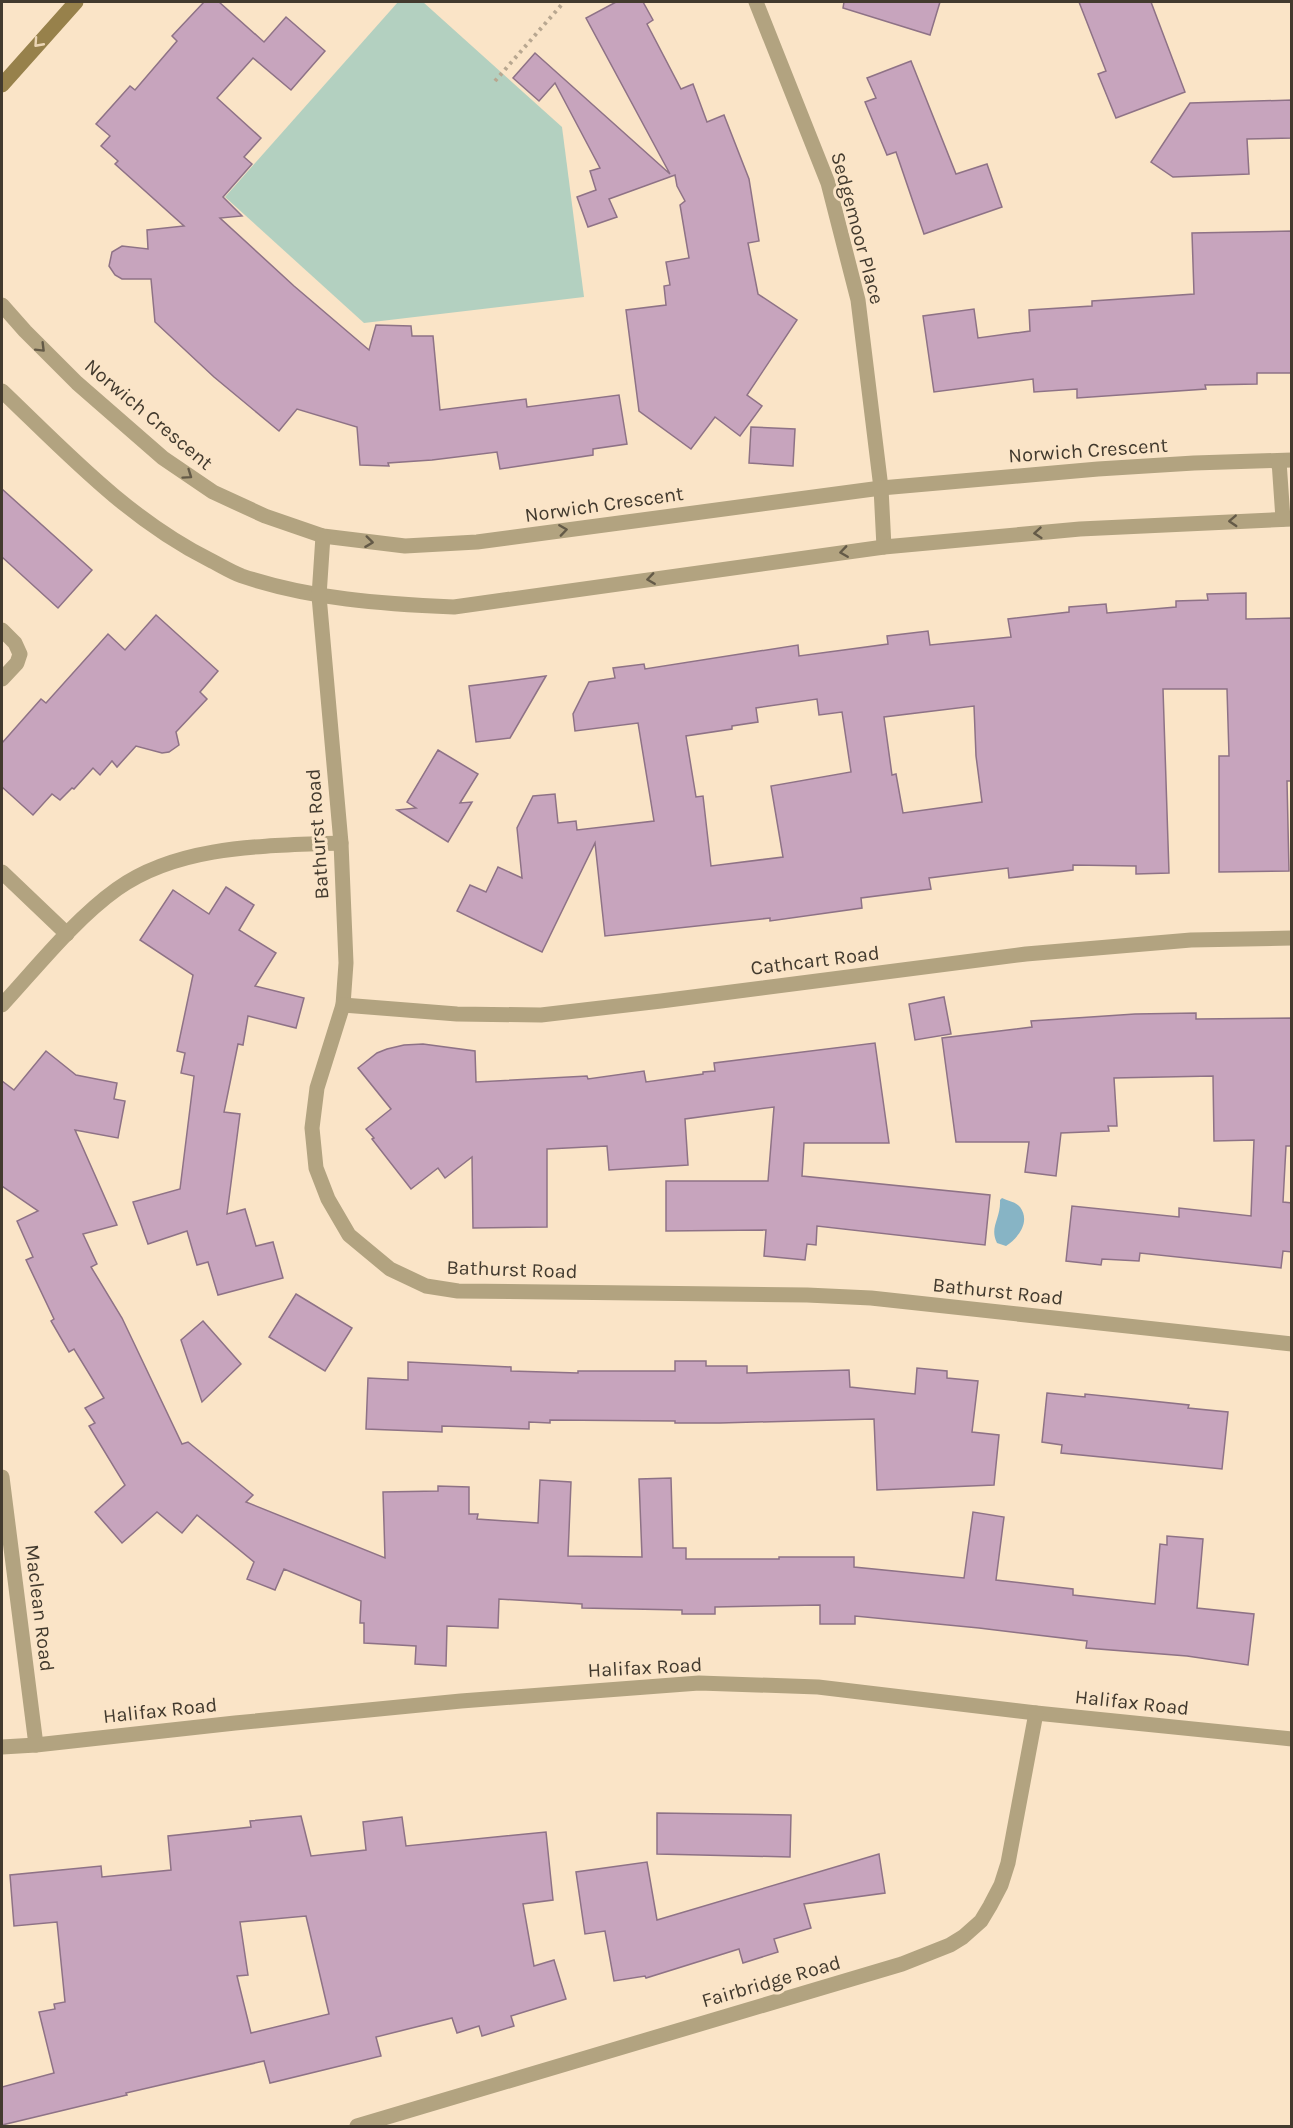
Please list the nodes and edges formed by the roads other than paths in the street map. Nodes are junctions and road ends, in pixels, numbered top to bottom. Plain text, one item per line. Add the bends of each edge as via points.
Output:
1 (76, 2) edge
2 (756, 2) edge
3 (2, 86) edge
4 (2, 305) edge
5 (2, 391) edge
6 (1285, 461) edge
7 (881, 488) junction
8 (1287, 519) edge
9 (323, 536) junction
10 (884, 547) junction
11 (319, 596) junction
12 (2, 630) edge
13 (2, 680) edge
14 (341, 843) junction
15 (2, 872) edge
16 (67, 934) junction
17 (1292, 938) edge
18 (2, 1005) edge
19 (343, 1005) junction
20 (1292, 1344) edge
21 (2, 1477) edge
22 (1036, 1713) junction
23 (1292, 1739) edge
24 (36, 1745) junction
25 (2, 1747) edge
26 (357, 2127) edge

1 -> 3 street
2 - 7 street, Sedgemoor Place via 828,183 855,289
4 -> 9 street, Norwich Crescent via 77,383 163,458 213,492
5 - 11 street via 122,504 178,544 241,575
6 - 7 street, Norwich Crescent via 1130,467
6 - 8 street
9 -> 7 street, Norwich Crescent via 405,546 477,542
7 - 10 street, Sedgemoor Place
8 -> 10 street via 1080,529
9 - 11 street, Bathurst Road
10 -> 11 street via 454,607
11 - 14 street, Bathurst Road
12 - 13 street via 20,654
14 - 16 street via 263,846 193,856 153,870 117,889
14 - 19 street, Bathurst Road via 346,963
15 - 16 street
16 - 18 street
17 - 19 street, Cathcart Road via 1191,940 1026,954 541,1015 457,1014
19 - 20 street, Bathurst Road via 317,1088 312,1128 316,1168 328,1199 350,1234 390,1269 426,1286 458,1291 860,1298
21 - 24 street, Maclean Road
22 - 23 street, Halifax Road
22 - 24 street, Halifax Road via 818,1687 699,1683 461,1701
22 - 26 street, Fairbridge Road via 1019,1812 1001,1885 981,1921 950,1946 902,1964
24 - 25 street, Halifax Road

